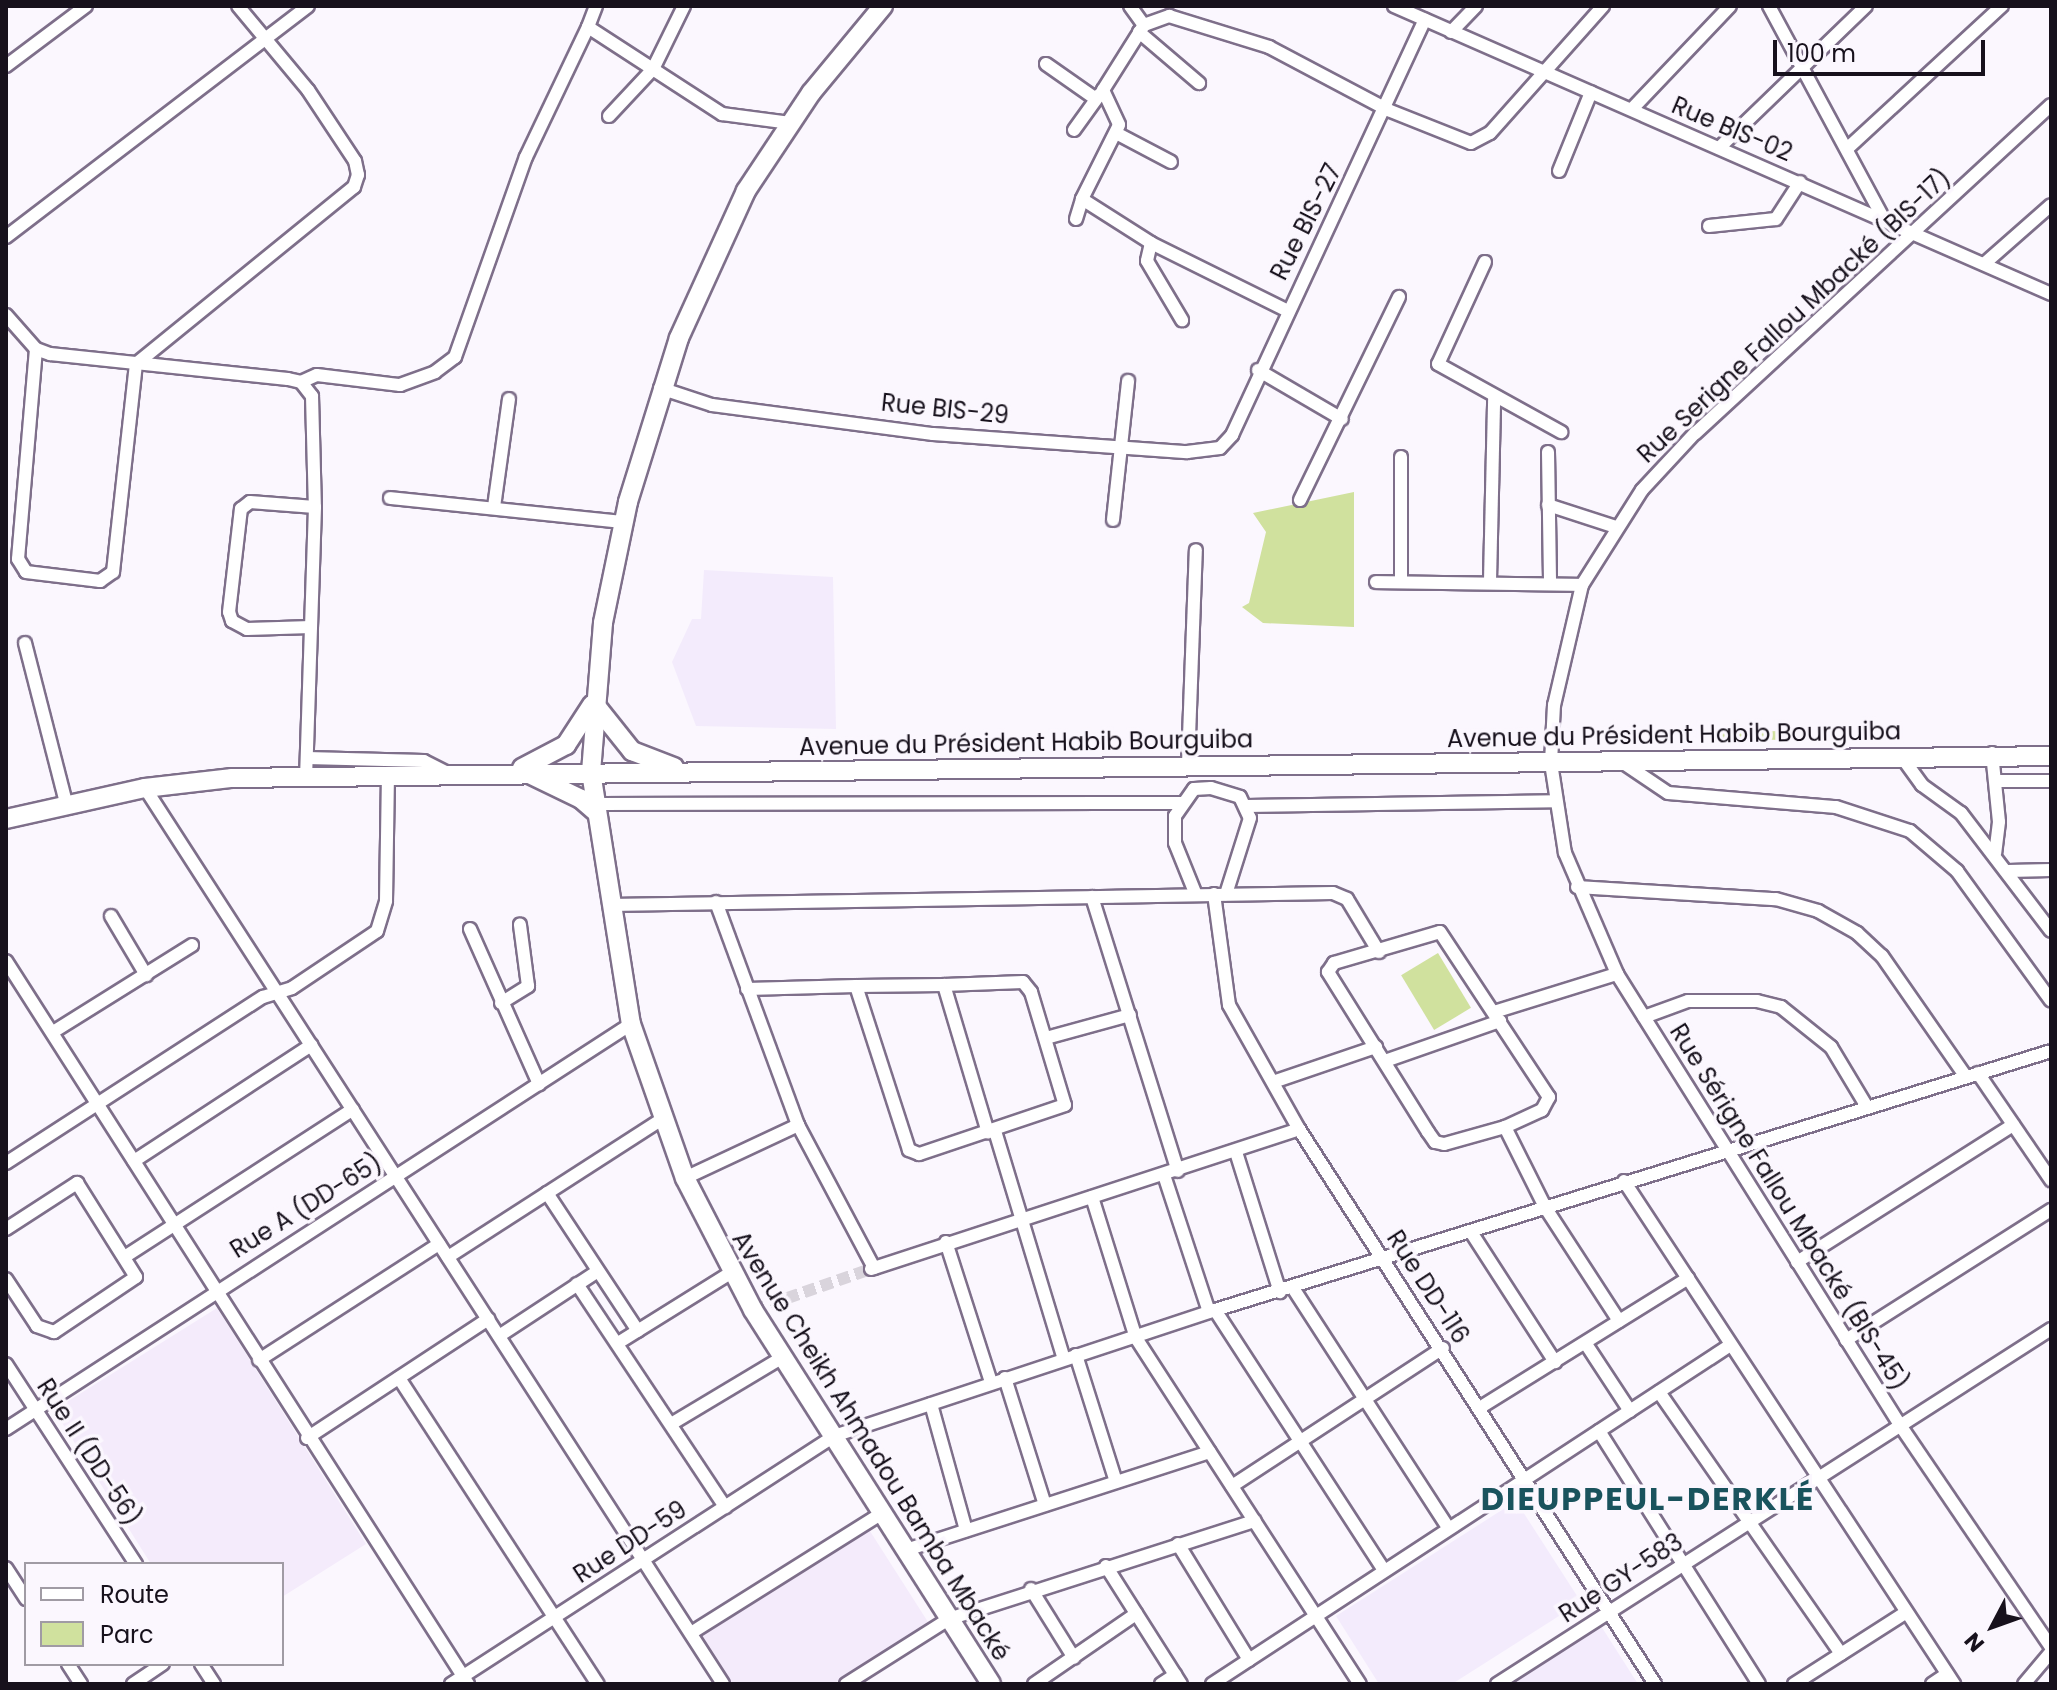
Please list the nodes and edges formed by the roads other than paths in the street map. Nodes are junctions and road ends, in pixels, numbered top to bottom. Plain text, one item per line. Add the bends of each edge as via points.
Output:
1 (86, 6) edge
2 (238, 6) edge
3 (308, 6) edge
4 (596, 6) edge
5 (684, 6) edge
6 (883, 6) edge
7 (1130, 6) edge
8 (1394, 6) edge
9 (1476, 6) edge
10 (1603, 6) edge
11 (1730, 6) edge
12 (1769, 6) edge
13 (1866, 6) edge
14 (2002, 6) edge
15 (1425, 20) junction
16 (588, 27) junction
17 (1141, 29) junction
18 (1451, 32) junction
19 (267, 39) junction
20 (1046, 64) dead end
21 (1803, 64) junction
22 (6, 66) edge
23 (653, 69) junction
24 (1541, 71) junction
25 (1199, 83) dead end
26 (1591, 92) junction
27 (1100, 95) junction
28 (2051, 105) edge
29 (1632, 109) junction
30 (1388, 110) junction
31 (609, 116) dead end
32 (790, 123) junction
33 (1074, 130) dead end
34 (1116, 133) junction
35 (1849, 147) junction
36 (1719, 148) junction
37 (1171, 162) dead end
38 (1559, 171) dead end
39 (1800, 182) junction
40 (1082, 199) junction
41 (2051, 205) edge
42 (1883, 218) junction
43 (1076, 219) dead end
44 (1709, 226) dead end
45 (1916, 233) junction
46 (6, 237) edge
47 (1151, 243) junction
48 (1485, 262) dead end
49 (1984, 264) junction
50 (2051, 294) edge
51 (1399, 297) dead end
52 (1286, 310) junction
53 (6, 315) edge
54 (1182, 320) dead end
55 (36, 349) junction
56 (136, 364) junction
57 (1258, 370) junction
58 (1128, 381) dead end
59 (301, 382) junction
60 (660, 388) junction
61 (1494, 398) junction
62 (509, 399) dead end
63 (1342, 419) junction
64 (1561, 432) dead end
65 (1226, 444) joint
66 (1119, 446) junction
67 (1548, 452) dead end
68 (1401, 457) dead end
69 (390, 498) dead end
70 (1300, 500) dead end
71 (1548, 505) junction
72 (315, 507) junction
73 (494, 507) junction
74 (1113, 520) dead end
75 (624, 522) junction
76 (1616, 527) junction
77 (1196, 550) dead end
78 (1490, 581) junction
79 (1376, 582) dead end
80 (1401, 582) junction
81 (1550, 582) junction
82 (1582, 585) junction
83 (311, 627) junction
84 (25, 643) dead end
85 (596, 698) junction
86 (1992, 753) junction
87 (1900, 755) junction
88 (2051, 756) edge
89 (1622, 761) junction
90 (1551, 763) junction
91 (1196, 764) junction
92 (306, 767) junction
93 (520, 771) junction
94 (591, 772) junction
95 (688, 772) junction
96 (388, 775) junction
97 (451, 775) junction
98 (1996, 781) junction
99 (2051, 781) edge
100 (145, 788) junction
101 (1211, 788) junction
102 (1555, 801) junction
103 (1181, 803) junction
104 (67, 806) junction
105 (1247, 806) junction
106 (596, 808) junction
107 (6, 819) edge
108 (1995, 853) junction
109 (2051, 870) edge
110 (2008, 871) junction
111 (1577, 887) junction
112 (1220, 894) junction
113 (1196, 895) junction
114 (1092, 897) junction
115 (716, 902) junction
116 (610, 905) junction
117 (111, 916) dead end
118 (520, 925) dead end
119 (470, 929) dead end
120 (2051, 931) edge
121 (192, 945) dead end
122 (1379, 952) junction
123 (6, 961) edge
124 (1617, 974) junction
125 (146, 975) junction
126 (944, 985) junction
127 (856, 986) junction
128 (747, 989) junction
129 (277, 992) junction
130 (2051, 1001) edge
131 (501, 1003) junction
132 (1130, 1015) junction
133 (1497, 1017) junction
134 (1644, 1017) junction
135 (631, 1024) junction
136 (53, 1032) junction
137 (1046, 1038) junction
138 (311, 1045) junction
139 (1376, 1047) junction
140 (2051, 1051) edge
141 (1385, 1061) junction
142 (1972, 1075) junction
143 (1273, 1082) junction
144 (539, 1084) junction
145 (99, 1105) junction
146 (1867, 1107) junction
147 (353, 1109) junction
148 (665, 1117) junction
149 (798, 1125) junction
150 (2013, 1125) junction
151 (1505, 1127) junction
152 (1299, 1129) junction
153 (992, 1132) junction
154 (1727, 1151) junction
155 (1236, 1152) junction
156 (8, 1156) edge
157 (134, 1161) junction
158 (1178, 1171) junction
159 (395, 1175) junction
160 (1164, 1175) junction
161 (685, 1178) junction
162 (2051, 1180) edge
163 (1624, 1181) junction
164 (547, 1193) junction
165 (1092, 1197) junction
166 (1545, 1207) junction
167 (2051, 1210) edge
168 (1021, 1218) junction
169 (175, 1226) junction
170 (6, 1229) edge
171 (1471, 1232) junction
172 (946, 1242) junction
173 (439, 1244) junction
174 (126, 1256) junction
175 (448, 1257) junction
176 (1385, 1260) junction
177 (1797, 1262) junction
178 (598, 1271) junction
179 (732, 1272) junction
180 (1688, 1278) junction
181 (6, 1279) edge
182 (577, 1284) junction
183 (1293, 1288) junction
184 (216, 1289) junction
185 (1280, 1292) junction
186 (1212, 1311) junction
187 (488, 1319) junction
188 (1619, 1321) junction
189 (2051, 1329) edge
190 (638, 1331) junction
191 (499, 1336) junction
192 (1136, 1338) junction
193 (1846, 1340) junction
194 (618, 1343) junction
195 (1586, 1344) junction
196 (1729, 1346) junction
197 (1443, 1348) junction
198 (783, 1357) junction
199 (1070, 1357) junction
200 (259, 1360) junction
201 (1555, 1362) junction
202 (6, 1364) edge
203 (399, 1378) junction
204 (1005, 1378) junction
205 (991, 1382) junction
206 (1659, 1392) junction
207 (1366, 1399) junction
208 (931, 1404) junction
209 (1481, 1407) junction
210 (35, 1410) junction
211 (1630, 1411) junction
212 (671, 1424) junction
213 (1900, 1425) junction
214 (6, 1429) edge
215 (1599, 1431) junction
216 (834, 1436) junction
217 (307, 1438) junction
218 (1300, 1442) junction
219 (1210, 1452) junction
220 (1527, 1478) junction
221 (1815, 1478) junction
222 (1116, 1482) junction
223 (1232, 1486) junction
224 (1045, 1505) junction
225 (725, 1507) junction
226 (882, 1513) junction
227 (1255, 1521) junction
228 (1751, 1523) junction
229 (1447, 1526) junction
230 (966, 1530) junction
231 (1178, 1544) junction
232 (906, 1550) junction
233 (643, 1560) junction
234 (135, 1562) edge
235 (1685, 1563) junction
236 (1106, 1566) junction
237 (6, 1568) edge
238 (1383, 1569) junction
239 (1031, 1589) junction
240 (24, 1596) edge
241 (1610, 1611) junction
242 (1905, 1613) junction
243 (1136, 1614) junction
244 (1316, 1616) junction
245 (554, 1617) junction
246 (949, 1619) junction
247 (691, 1633) junction
248 (2051, 1649) edge
249 (1841, 1654) junction
250 (1074, 1658) junction
251 (1249, 1660) junction
252 (69, 1666) edge
253 (160, 1666) edge
254 (202, 1666) edge
255 (1178, 1679) edge
256 (1950, 1679) edge
257 (461, 1682) edge
258 (1354, 1682) edge
259 (1803, 1682) edge
260 (81, 1684) edge
261 (133, 1684) edge
262 (214, 1684) edge
263 (598, 1684) edge
264 (723, 1684) edge
265 (846, 1684) edge
266 (991, 1684) edge
267 (1034, 1684) edge
268 (1161, 1684) edge
269 (1212, 1684) edge
270 (1497, 1684) edge
271 (1655, 1684) edge
272 (1759, 1684) edge
273 (1932, 1684) edge
274 (2024, 1684) edge

1 - 22 street
2 - 19 street
3 - 19 street
4 - 16 street
5 - 23 street
6 - 32 street, Avenue Cheikh Ahmadou Bamba Mbacké
7 - 17 street
8 - 15 street, Rue BIS-02
9 - 18 street
10 - 24 street
11 - 29 street
12 - 21 street
13 - 21 street
14 - 35 street
15 - 18 street, Rue BIS-02
15 - 30 street, Rue BIS-27
16 - 23 street
16 - 59 street via 521,168 455,357 435,372 400,385 317,375
17 - 25 street
17 - 27 street
17 - 30 street via 1169,16 1269,47
18 - 24 street, Rue BIS-02
19 - 46 street
19 - 56 street via 355,161 354,187
20 - 27 street
21 - 35 street
21 - 36 street
23 - 31 street
23 - 32 street via 728,118
24 - 26 street, Rue BIS-02
24 - 30 street via 1490,133 1471,143
26 - 29 street, Rue BIS-02
26 - 38 street
27 - 33 street
27 - 34 street via 1119,122
28 - 45 street, Rue Serigne Fallou Mbacké (BIS-17)
29 - 36 street, Rue BIS-02
30 - 52 street, Rue BIS-27
32 - 60 street, Avenue Cheikh Ahmadou Bamba Mbacké via 746,191
34 - 37 street
34 - 40 street
35 - 42 street
36 - 39 street, Rue BIS-02
39 - 42 street, Rue BIS-02
39 - 44 street via 1776,219
40 - 43 street
40 - 47 street
41 - 49 street
42 - 45 street, Rue BIS-02
45 - 49 street, Rue BIS-02
45 - 76 street, Rue Serigne Fallou Mbacké (BIS-17) via 1666,462
47 - 52 street
47 - 54 street via 1147,261
48 - 61 street via 1437,361 1445,372
49 - 50 street, Rue BIS-02
51 - 63 street
52 - 57 street, Rue BIS-27
53 - 55 street
55 - 56 street
55 - 56 street via 18,559 26,572 100,581 113,572
56 - 59 street
57 - 63 street
57 - 65 street, Rue BIS-27
58 - 66 street
59 - 72 street via 315,408
60 - 66 street, Rue BIS-29 via 726,407 933,434
60 - 75 street, Avenue Cheikh Ahmadou Bamba Mbacké
61 - 64 street
61 - 78 street
62 - 73 street
63 - 70 street
65 - 66 street, Rue BIS-29 via 1187,452
66 - 74 street
67 - 71 street
68 - 80 street
69 - 73 street
71 - 76 street
71 - 81 street
72 - 83 street
72 - 83 street via 250,502 241,509 229,612 232,621 247,629
73 - 75 street
75 - 85 street, Avenue Cheikh Ahmadou Bamba Mbacké via 603,623
76 - 82 street, Rue Serigne Fallou Mbacké (BIS-17)
77 - 91 street
78 - 80 street
78 - 81 street
79 - 80 street
81 - 82 street
82 - 90 street, Rue Serigne Fallou Mbacké (BIS-17) via 1554,705
83 - 92 street
84 - 104 street
85 - 93 street via 566,745
85 - 94 street, Avenue Cheikh Ahmadou Bamba Mbacké
85 - 95 street via 632,751
86 - 87 street, Avenue du Président Habib Bourguiba
86 - 88 street, Avenue du Président Habib Bourguiba
86 - 98 street
87 - 89 street, Avenue du Président Habib Bourguiba
87 - 108 street via 1922,785 1961,813
89 - 90 street, Avenue du Président Habib Bourguiba
89 - 130 street via 1668,793 1836,807 1910,831 1957,871
90 - 91 street, Avenue du Président Habib Bourguiba
90 - 102 street, Rue Sérigne Fallou Mbacké (BIS-45)
91 - 95 street, Avenue du Président Habib Bourguiba
91 - 101 street
92 - 96 street, Avenue du Président Habib Bourguiba
92 - 97 street via 424,761
92 - 100 street, Avenue du Président Habib Bourguiba
93 - 94 street, Avenue du Président Habib Bourguiba
93 - 97 street, Avenue du Président Habib Bourguiba
93 - 106 street
94 - 95 street, Avenue du Président Habib Bourguiba
94 - 106 street, Avenue Cheikh Ahmadou Bamba Mbacké
96 - 97 street, Avenue du Président Habib Bourguiba
96 - 129 street via 386,901 377,931 292,988
98 - 99 street
98 - 108 street
100 - 104 street, Avenue du Président Habib Bourguiba
100 - 129 street
101 - 103 street via 1194,789
101 - 105 street via 1231,791
102 - 105 street
102 - 111 street, Rue Sérigne Fallou Mbacké (BIS-45)
103 - 106 street
103 - 113 street via 1175,816 1175,843
104 - 107 street, Avenue du Président Habib Bourguiba
105 - 112 street via 1249,833
106 - 116 street, Avenue Cheikh Ahmadou Bamba Mbacké
108 - 110 street
109 - 110 street
110 - 120 street
111 - 124 street, Rue Sérigne Fallou Mbacké (BIS-45)
111 - 142 street via 1776,899 1818,911 1857,933 1882,956
112 - 113 street
112 - 122 street via 1341,894
112 - 143 street, Rue DD-116 via 1229,1005
113 - 114 street
114 - 115 street
114 - 132 street
115 - 116 street
115 - 128 street
116 - 135 street, Avenue Cheikh Ahmadou Bamba Mbacké
117 - 125 street
118 - 131 street via 528,986
119 - 131 street
121 - 125 street
122 - 133 street via 1444,934
122 - 139 street via 1334,963 1328,972
123 - 136 street
124 - 133 street
124 - 134 street, Rue Sérigne Fallou Mbacké (BIS-45)
125 - 136 street
126 - 127 street
126 - 137 street via 1028,985
126 - 153 street
127 - 128 street
127 - 153 street via 909,1150 919,1154
128 - 149 street
129 - 138 street
129 - 145 street
131 - 144 street
132 - 137 street
132 - 158 street
133 - 141 street
133 - 151 street via 1549,1097 1542,1110
134 - 146 street via 1688,1001 1757,1001 1781,1007 1831,1047
134 - 154 street, Rue Sérigne Fallou Mbacké (BIS-45)
135 - 144 street, Rue A (DD-65)
135 - 148 street, Avenue Cheikh Ahmadou Bamba Mbacké
136 - 145 street
137 - 153 street via 1065,1105
138 - 147 street
138 - 157 street
139 - 141 street
139 - 143 street
140 - 142 street, Rue DD-59
141 - 151 street via 1435,1142
142 - 146 street, Rue DD-59
142 - 150 street
143 - 152 street, Rue DD-116
144 - 159 street, Rue A (DD-65)
145 - 156 street
145 - 157 street
146 - 154 street, Rue DD-59
147 - 159 street
147 - 169 street
148 - 161 street, Avenue Cheikh Ahmadou Bamba Mbacké
148 - 164 street
149 - 161 street
149 - 172 street via 872,1269
150 - 162 street
150 - 177 street
151 - 166 street
152 - 155 street
152 - 176 street, Rue DD-116
153 - 168 street
154 - 163 street, Rue DD-59
154 - 177 street, Rue Sérigne Fallou Mbacké (BIS-45)
155 - 158 street
155 - 185 street
157 - 169 street
158 - 160 street
159 - 173 street
159 - 184 street, Rue A (DD-65)
160 - 165 street
160 - 186 street
161 - 179 street, Avenue Cheikh Ahmadou Bamba Mbacké
163 - 166 street, Rue DD-59
163 - 180 street
164 - 175 street
164 - 178 street
165 - 168 street
165 - 192 street
166 - 171 street, Rue DD-59
166 - 188 street
167 - 193 street
168 - 172 street
168 - 199 street
169 - 174 street
169 - 184 street
170 - 174 street via 77,1183
171 - 176 street, Rue DD-59
171 - 201 street
172 - 205 street
173 - 175 street
173 - 200 street
174 - 181 street via 136,1270 132,1282 54,1332 37,1326
175 - 187 street
176 - 183 street, Rue DD-59
176 - 197 street, Rue DD-116
177 - 193 street, Rue Sérigne Fallou Mbacké (BIS-45)
178 - 182 street
178 - 190 street
179 - 190 street
179 - 198 street, Avenue Cheikh Ahmadou Bamba Mbacké
180 - 188 street
180 - 196 street
182 - 191 street
182 - 194 street
183 - 185 street, Rue DD-59
183 - 207 street
184 - 200 street
184 - 210 street, Rue A (DD-65)
185 - 186 street, Rue DD-59
186 - 192 street, Rue DD-59
186 - 218 street
187 - 191 street
187 - 203 street
188 - 195 street
189 - 213 street, Rue GY-583
190 - 194 street
191 - 233 street
192 - 199 street, Rue DD-59
192 - 219 street
193 - 213 street, Rue Sérigne Fallou Mbacké (BIS-45)
194 - 212 street
195 - 201 street
195 - 211 street
196 - 206 street
196 - 221 street
197 - 207 street
197 - 209 street, Rue DD-116
198 - 212 street
198 - 216 street, Avenue Cheikh Ahmadou Bamba Mbacké
199 - 204 street, Rue DD-59
199 - 222 street
200 - 217 street
201 - 209 street
202 - 210 street, Rue II (DD-56)
203 - 217 street
203 - 245 street
204 - 205 street, Rue DD-59
204 - 224 street
205 - 208 street, Rue DD-59
206 - 211 street
206 - 228 street
207 - 218 street
207 - 229 street
208 - 216 street, Rue DD-59
208 - 230 street
209 - 220 street, Rue DD-116
210 - 214 street, Rue A (DD-65)
210 - 234 street, Rue II (DD-56)
211 - 215 street
212 - 225 street
213 - 221 street, Rue GY-583
213 - 248 street, Rue Sérigne Fallou Mbacké (BIS-45)
215 - 220 street
215 - 235 street
216 - 225 street, Rue DD-59
216 - 226 street, Avenue Cheikh Ahmadou Bamba Mbacké
217 - 257 street
218 - 223 street
218 - 238 street
219 - 222 street
219 - 223 street
220 - 229 street
220 - 241 street, Rue DD-116
221 - 228 street, Rue GY-583
221 - 242 street
222 - 224 street
223 - 227 street
224 - 230 street
225 - 233 street, Rue DD-59
226 - 232 street, Avenue Cheikh Ahmadou Bamba Mbacké
226 - 247 street
227 - 231 street
227 - 244 street
228 - 235 street, Rue GY-583
228 - 249 street
229 - 238 street
230 - 232 street
231 - 236 street
231 - 251 street
232 - 246 street, Avenue Cheikh Ahmadou Bamba Mbacké
233 - 245 street, Rue DD-59
233 - 247 street
235 - 241 street, Rue GY-583
235 - 272 street
236 - 239 street
236 - 243 street
237 - 240 street
238 - 244 street
239 - 246 street
239 - 250 street
241 - 270 street, Rue GY-583
241 - 271 street, Rue DD-116
242 - 249 street
242 - 256 street
243 - 250 street
243 - 255 street
244 - 251 street
244 - 258 street
245 - 257 street, Rue DD-59
245 - 263 street
246 - 265 street
246 - 266 street, Avenue Cheikh Ahmadou Bamba Mbacké
247 - 264 street
248 - 274 street
249 - 259 street
250 - 267 street
251 - 269 street
252 - 260 street
253 - 261 street
254 - 262 street
255 - 268 street
256 - 273 street

